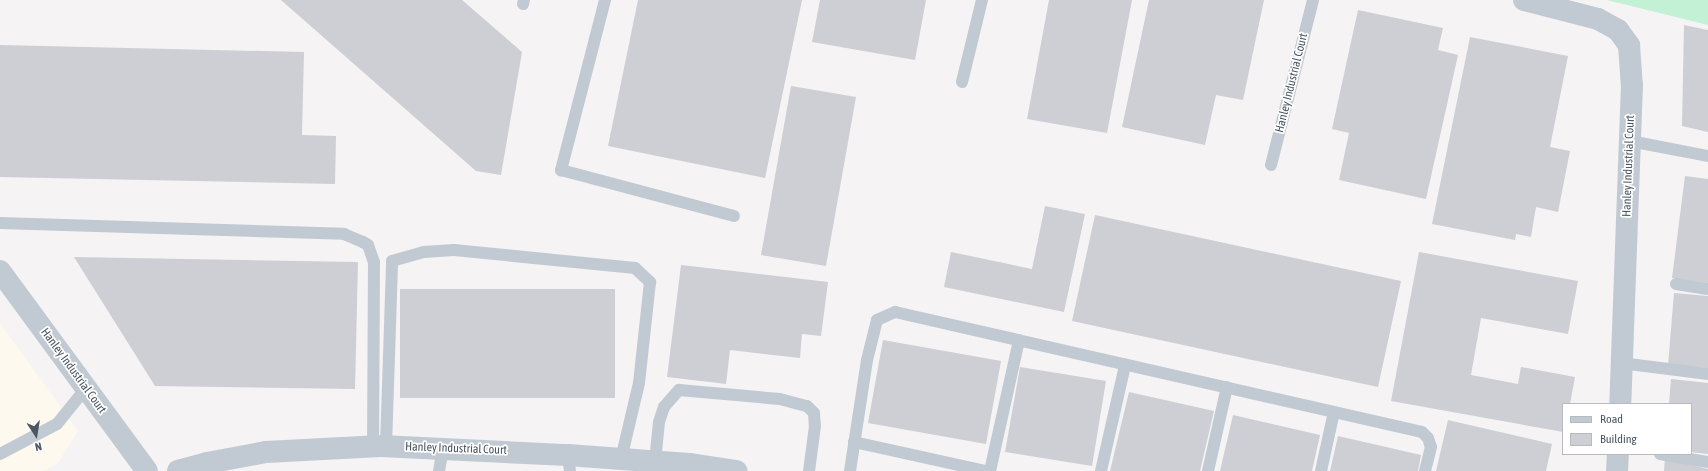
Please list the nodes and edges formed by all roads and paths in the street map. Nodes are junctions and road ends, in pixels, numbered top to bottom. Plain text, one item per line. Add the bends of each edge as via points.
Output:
1 (605, 0) edge
2 (982, 0) edge
3 (1313, 0) edge
4 (1524, 0) edge
5 (962, 82) dead end
6 (1630, 141) junction
7 (1708, 156) edge
8 (1271, 165) dead end
9 (734, 216) dead end
10 (0, 223) edge
11 (0, 271) edge
12 (1676, 284) dead end
13 (1708, 289) edge
14 (1019, 340) junction
15 (1621, 363) junction
16 (1125, 364) junction
17 (1708, 374) edge
18 (1226, 387) junction
19 (86, 388) junction
20 (1620, 403) edge
21 (1334, 412) junction
22 (854, 442) junction
23 (380, 446) junction
24 (444, 448) junction
25 (0, 454) edge
26 (1618, 455) edge
27 (1666, 455) edge
28 (621, 459) junction
29 (655, 462) junction
30 (1708, 462) edge
31 (569, 463) edge
32 (147, 471) edge
33 (178, 471) edge
34 (440, 471) edge
35 (736, 471) edge
36 (809, 471) edge
37 (850, 471) edge
38 (986, 471) edge
39 (990, 471) edge
40 (1102, 471) edge
41 (1208, 471) edge
42 (1321, 471) edge
43 (1425, 471) edge
44 (1617, 471) edge

1 - 9 lane via 561,170
2 - 5 lane
3 - 8 lane, Hanley Industrial Court
4 - 6 street, Hanley Industrial Court via 1598,19 1618,30 1629,45 1632,84
6 - 7 lane
6 - 15 street, Hanley Industrial Court
10 - 23 lane via 344,234 363,242 368,246 374,262
11 - 19 street, Hanley Industrial Court
12 - 13 lane
14 - 16 lane
14 - 22 lane via 895,312 877,320 867,360
14 - 39 lane
15 - 17 lane
15 - 20 street, Hanley Industrial Court
16 - 18 lane
16 - 40 lane
18 - 21 lane
18 - 41 lane
19 - 25 lane via 57,424
19 - 32 street, Hanley Industrial Court
21 - 42 lane
21 - 43 lane via 1422,432 1428,438 1430,447
22 - 37 lane
22 - 38 lane
23 - 24 street, Hanley Industrial Court
23 - 28 lane via 392,261 424,252 454,250 635,268 650,282 639,383
23 - 33 street, Hanley Industrial Court via 266,452
24 - 31 street, Hanley Industrial Court
24 - 34 lane
26 - 44 street
27 - 30 lane
28 - 29 street, Hanley Industrial Court
28 - 31 street, Hanley Industrial Court
29 - 35 street, Hanley Industrial Court
29 - 36 lane via 659,422 664,407 679,390 780,399 806,406 814,413 815,426

